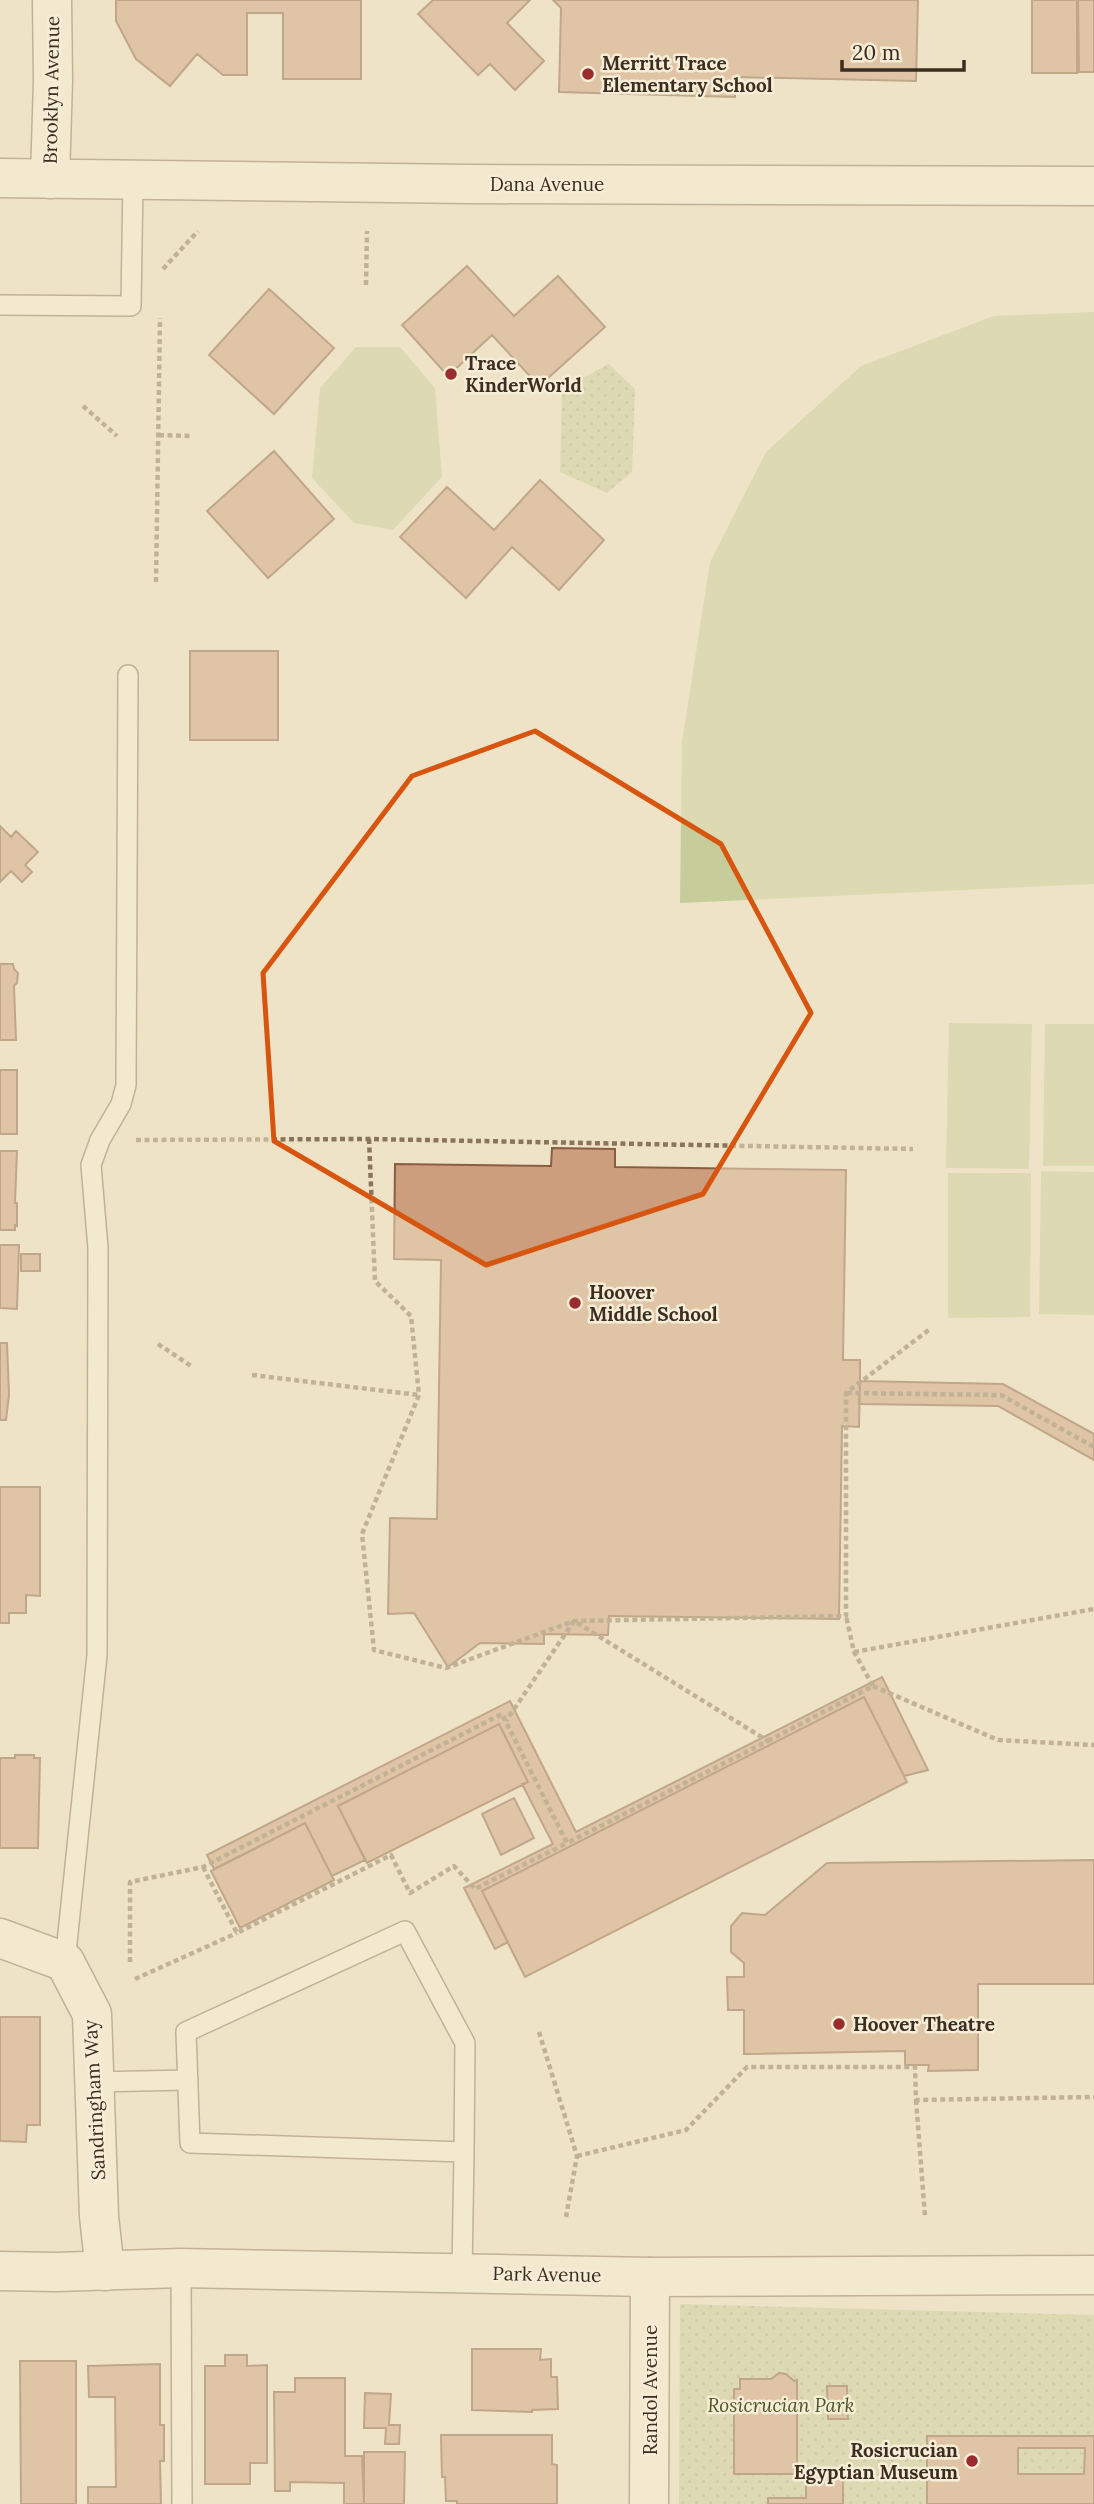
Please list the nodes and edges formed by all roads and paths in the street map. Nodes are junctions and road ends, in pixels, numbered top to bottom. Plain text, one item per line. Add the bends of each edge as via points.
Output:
1 (52, 0) edge
2 (0, 178) edge
3 (50, 179) junction
4 (133, 180) junction
5 (1094, 187) edge
6 (367, 231) dead end
7 (366, 285) dead end
8 (0, 305) edge
9 (160, 313) dead end
10 (83, 407) dead end
11 (159, 435) junction
12 (117, 436) dead end
13 (192, 436) dead end
14 (156, 582) dead end
15 (128, 676) dead end
16 (369, 1139) junction
17 (100, 1140) junction
18 (913, 1149) dead end
19 (930, 1329) dead end
20 (158, 1344) dead end
21 (191, 1366) dead end
22 (252, 1375) dead end
23 (846, 1393) junction
24 (419, 1395) junction
25 (1094, 1447) edge
26 (1094, 1609) edge
27 (846, 1616) junction
28 (573, 1621) junction
29 (853, 1652) junction
30 (873, 1686) junction
31 (506, 1721) junction
32 (768, 1741) junction
33 (1094, 1745) edge
34 (567, 1843) junction
35 (203, 1867) junction
36 (237, 1933) junction
37 (0, 1938) edge
38 (65, 1962) junction
39 (130, 1962) dead end
40 (135, 1979) dead end
41 (539, 2032) dead end
42 (188, 2080) junction
43 (94, 2082) junction
44 (1094, 2097) edge
45 (916, 2100) junction
46 (464, 2152) junction
47 (577, 2156) junction
48 (925, 2216) dead end
49 (566, 2217) dead end
50 (181, 2269) junction
51 (0, 2271) edge
52 (104, 2271) junction
53 (462, 2272) junction
54 (1094, 2275) edge
55 (650, 2277) junction
56 (182, 2504) edge
57 (649, 2504) edge

1 - 3 street, Brooklyn Avenue
2 - 3 street, Dana Avenue
3 - 4 street, Dana Avenue
4 - 5 street, Dana Avenue
4 - 8 lane via 131,306
6 - 7 path
9 - 11 path
10 - 12 path
11 - 13 path
11 - 14 path
15 - 17 lane via 126,1085 121,1104
16 - 17 path
16 - 18 path
16 - 24 path via 375,1281 411,1317
17 - 38 lane via 91,1166 98,1262 97,1655
19 - 23 path
20 - 21 path
22 - 24 path
23 - 25 path via 1001,1395
23 - 27 path
24 - 28 path via 362,1534 374,1650 446,1668
26 - 29 path
27 - 28 path
27 - 29 path
28 - 31 path
28 - 32 path
29 - 30 path
30 - 32 path
30 - 33 path via 998,1740
31 - 34 path
31 - 35 path via 502,1714
32 - 34 path
34 - 36 path via 475,1889 454,1866 410,1893 391,1856
35 - 36 path
35 - 39 path via 130,1882
36 - 40 path
37 - 38 street
38 - 43 street, Sandringham Way via 92,2014
41 - 47 path
42 - 43 lane
42 - 46 lane via 190,2143
42 - 46 lane via 186,2032 405,1931 466,2043
43 - 52 street, Sandringham Way
44 - 45 path
45 - 47 path via 915,2067 747,2067 686,2130
45 - 48 path
46 - 53 lane
47 - 49 path
50 - 52 street, Park Avenue
50 - 53 street, Park Avenue
50 - 56 lane
51 - 52 street, Park Avenue
53 - 55 street, Park Avenue
54 - 55 street, Park Avenue
55 - 57 street, Randol Avenue

